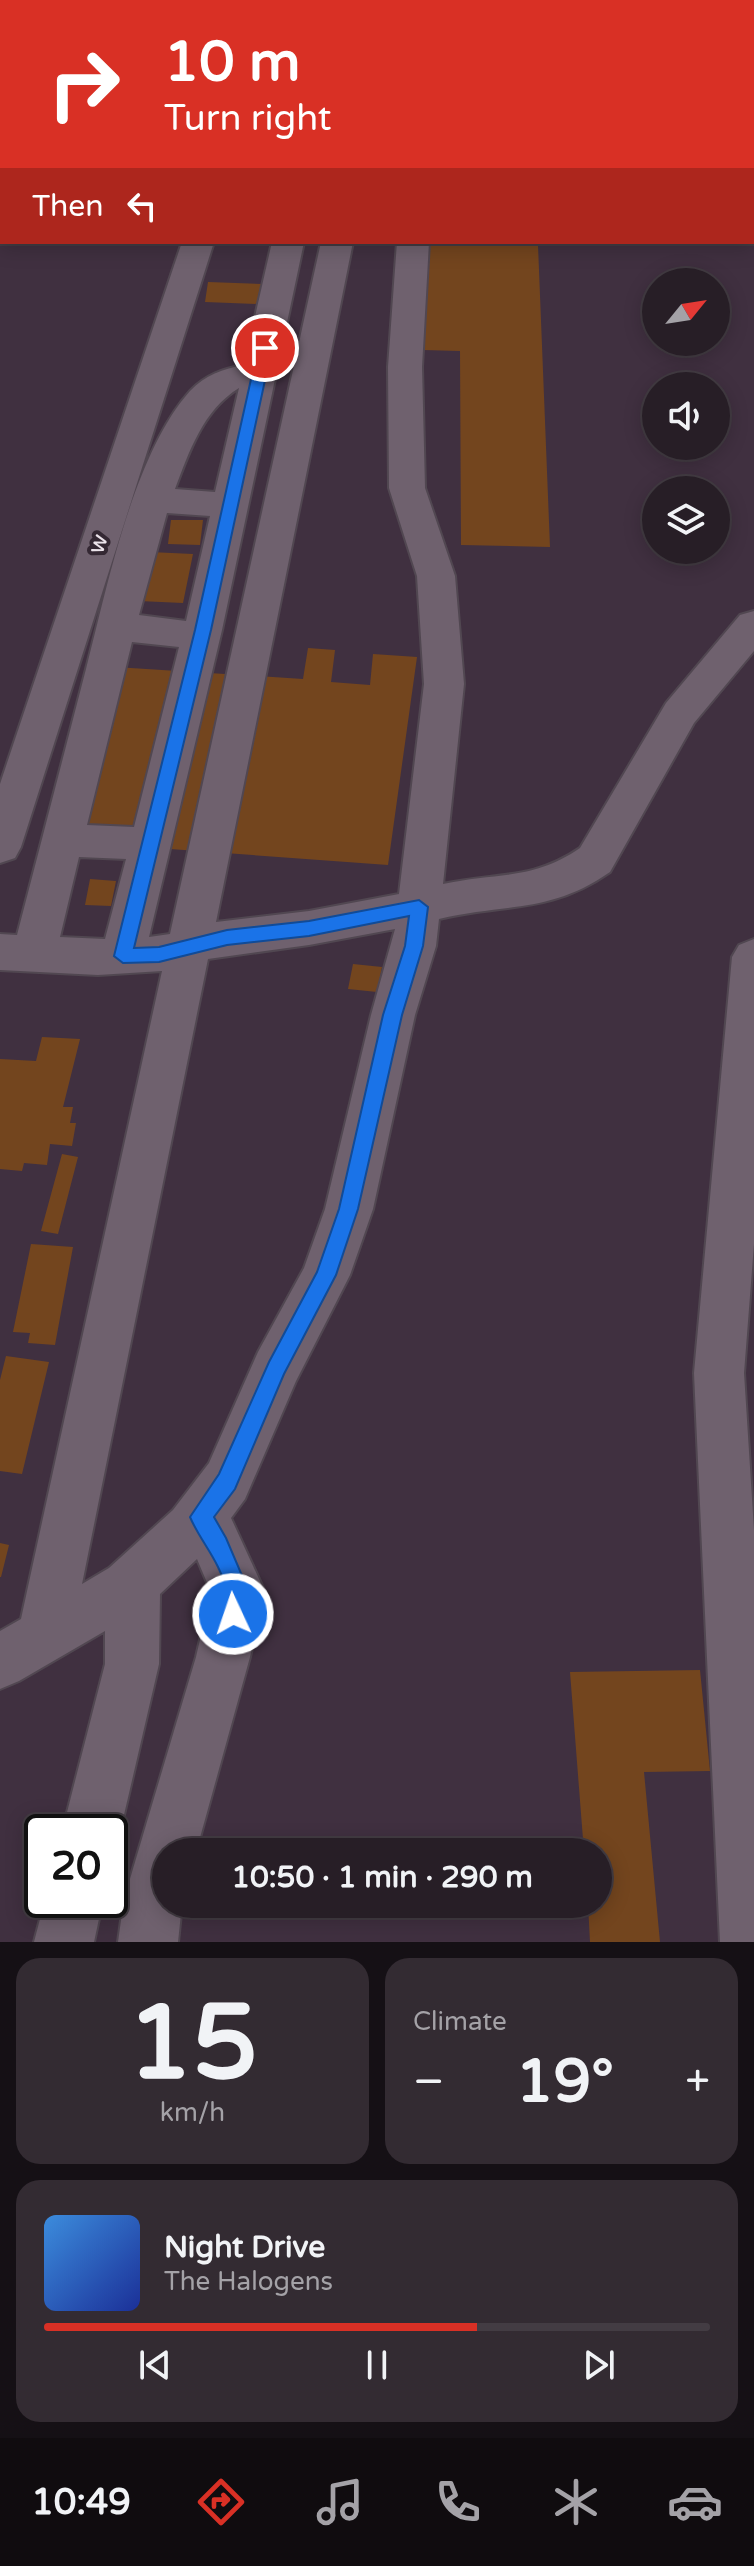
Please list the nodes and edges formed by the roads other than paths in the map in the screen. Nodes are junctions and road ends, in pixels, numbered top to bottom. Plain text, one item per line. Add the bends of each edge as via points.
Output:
1 (197, 244) edge
2 (288, 244) edge
3 (337, 244) edge
4 (413, 244) edge
5 (259, 374) junction
6 (154, 500) junction
7 (230, 505) junction
8 (754, 625) edge
9 (116, 628) junction
10 (201, 637) junction
11 (63, 840) junction
12 (150, 844) junction
13 (0, 847) edge
14 (419, 907) junction
15 (190, 947) junction
16 (17, 953) edge
17 (123, 956) junction
18 (754, 957) edge
19 (201, 1517) junction
20 (133, 1583) junction
21 (44, 1637) junction
22 (0, 1662) edge
23 (95, 1814) edge
24 (171, 1838) edge
25 (152, 1908) edge
26 (70, 1918) edge
27 (64, 1942) edge
28 (148, 1942) edge
29 (750, 1942) edge

1 - 13 lane, w
2 - 5 lane
3 - 15 lane
4 - 14 lane via 405,367 407,488 436,576 444,684
5 - 6 lane via 223,382 190,412
5 - 7 lane
6 - 7 lane
6 - 9 lane
7 - 10 lane
8 - 14 lane via 680,713 595,860 537,889
9 - 10 lane
9 - 11 lane
10 - 12 lane
11 - 12 lane
11 - 16 lane
12 - 17 lane
14 - 15 lane
14 - 19 lane via 349,1209 326,1275 276,1368 227,1481
15 - 17 lane
15 - 21 lane
16 - 17 lane
18 - 29 lane via 719,1373
19 - 20 lane
19 - 24 lane via 238,1592
20 - 21 lane
20 - 23 lane via 132,1664
21 - 22 lane
25 - 28 lane
26 - 27 lane

